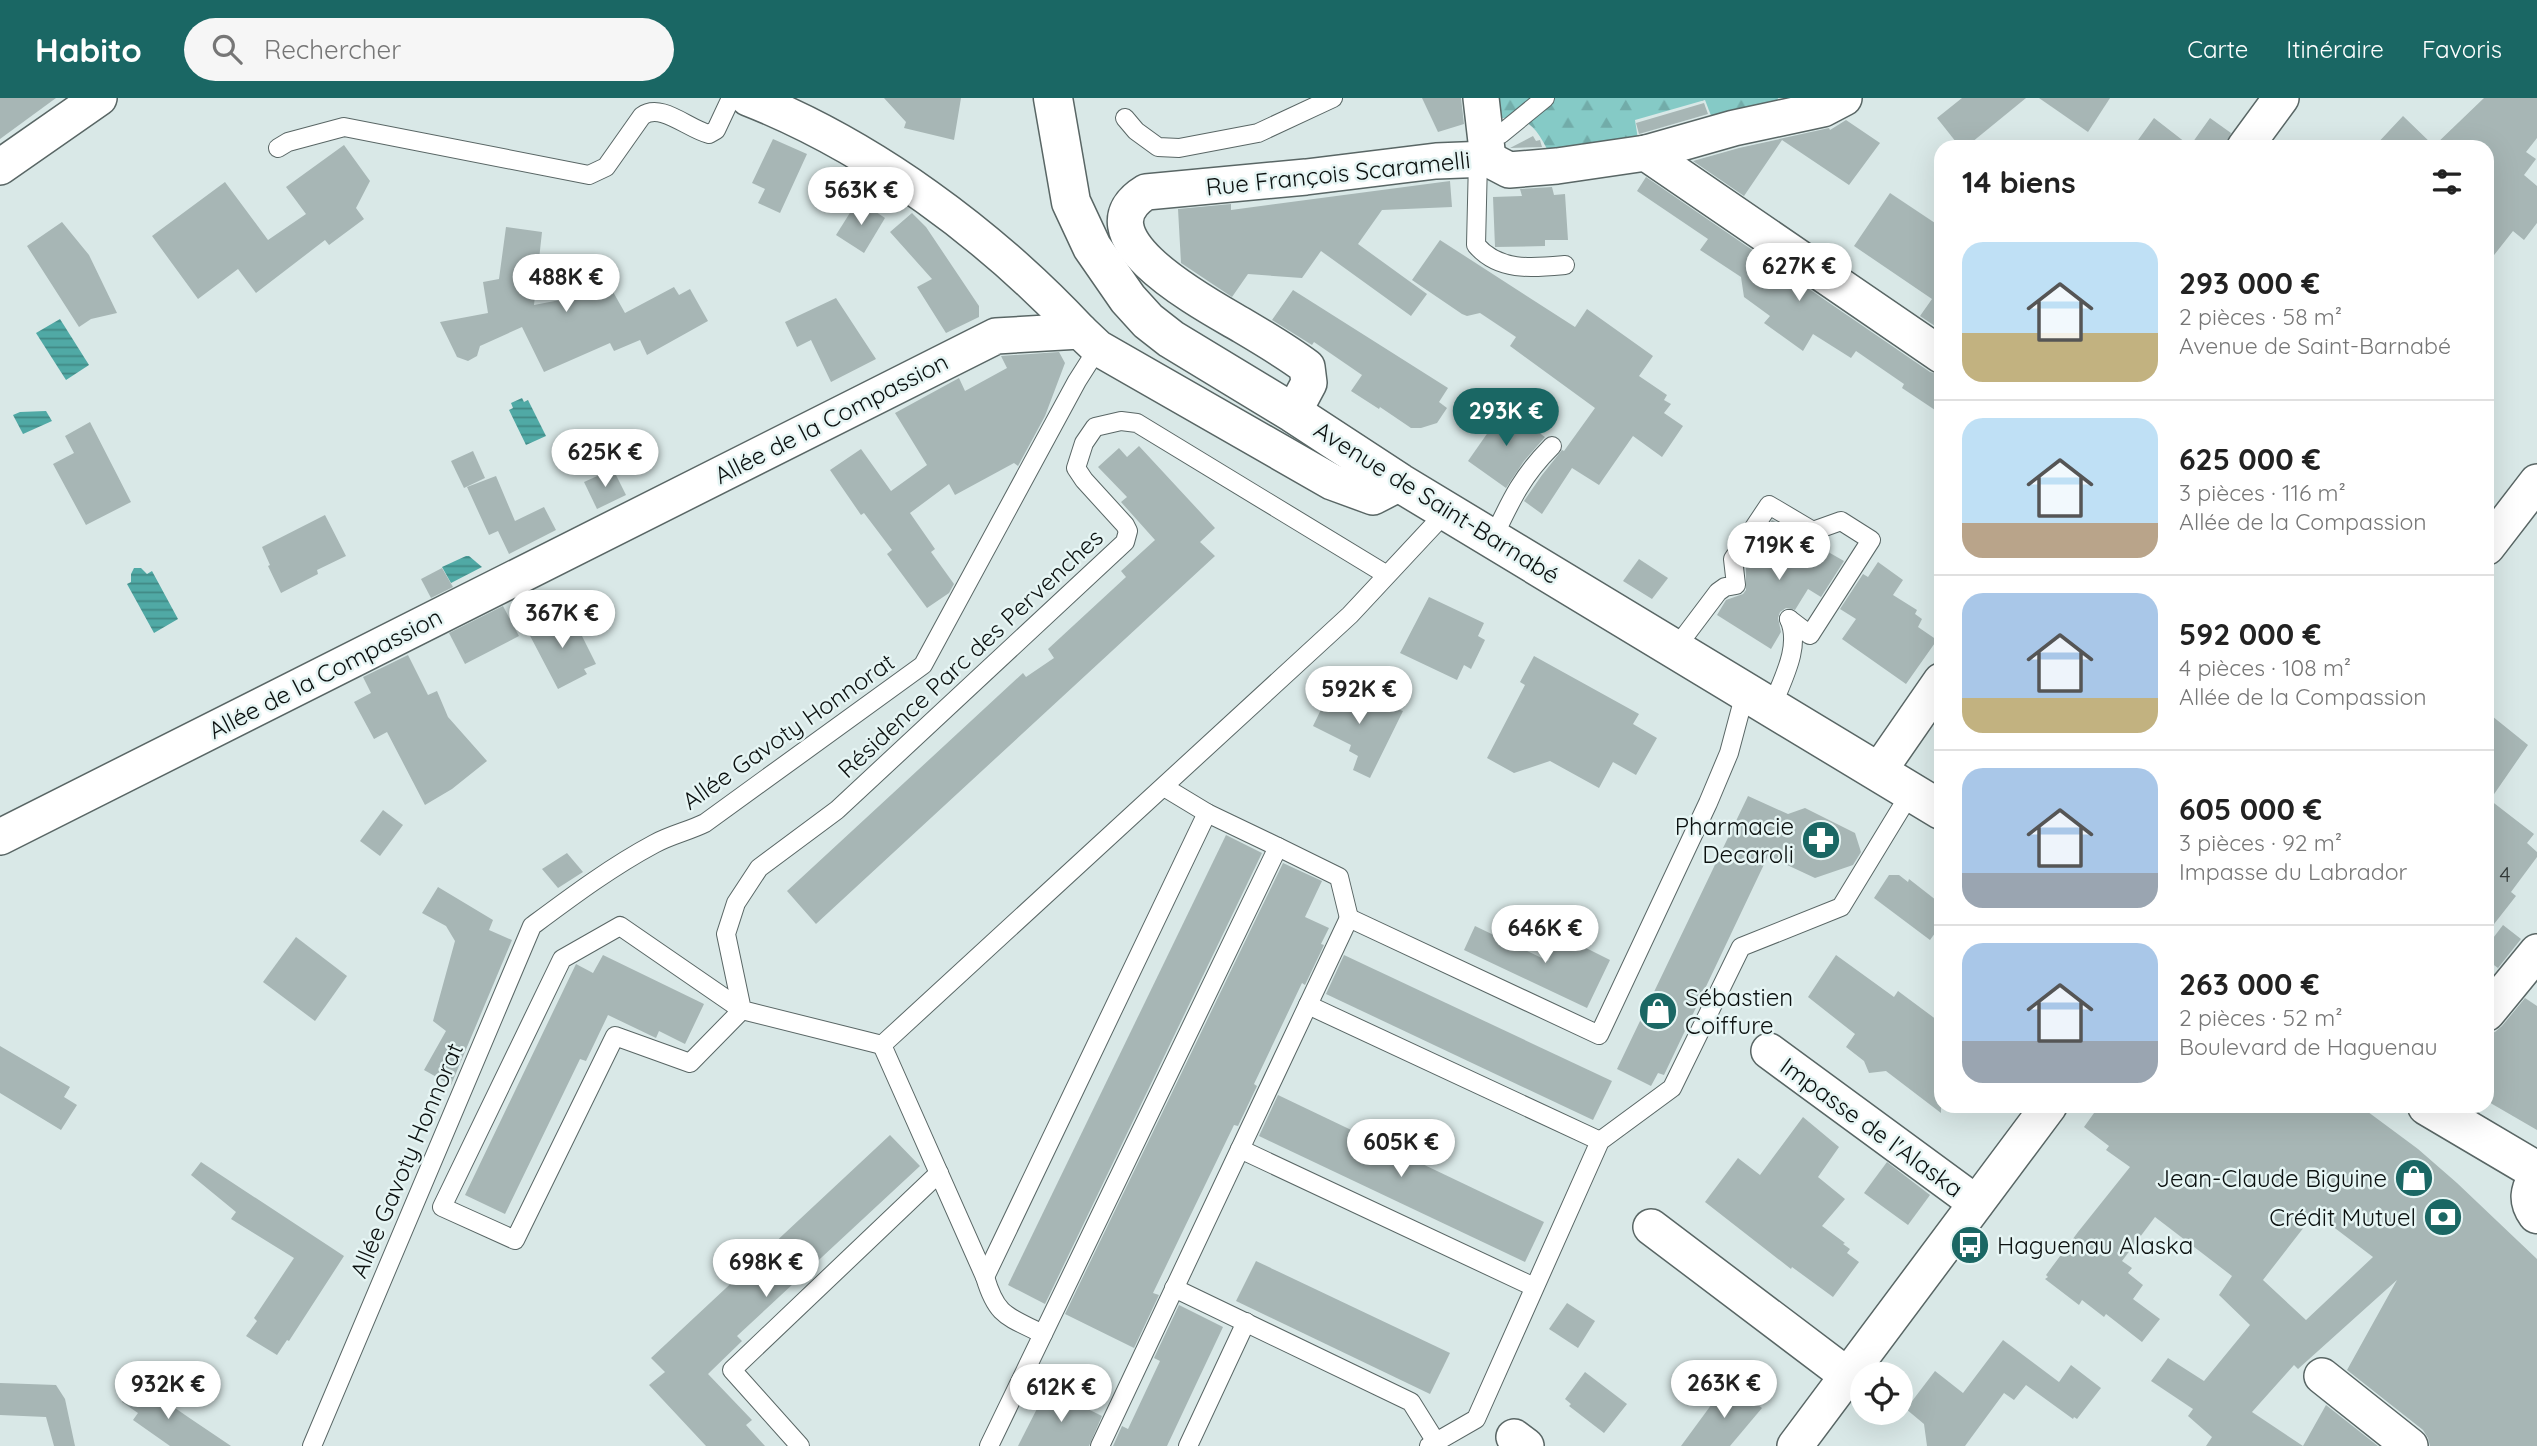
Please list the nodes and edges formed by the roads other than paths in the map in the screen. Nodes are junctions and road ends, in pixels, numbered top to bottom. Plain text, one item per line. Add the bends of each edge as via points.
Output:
1 (99, 98) edge
2 (731, 98) edge
3 (748, 98) edge
4 (1053, 98) edge
5 (1333, 98) edge
6 (1481, 98) edge
7 (1545, 98) edge
8 (1844, 98) edge
9 (2281, 98) edge
10 (1125, 118) dead end
11 (2250, 140) edge
12 (278, 148) dead end
13 (1484, 152) junction
14 (1646, 153) junction
15 (0, 167) edge
16 (1565, 265) dead end
17 (1089, 340) junction
18 (1934, 350) edge
19 (1293, 413) junction
20 (1552, 446) dead end
21 (1400, 482) junction
22 (2537, 482) edge
23 (1447, 511) junction
24 (1493, 538) junction
25 (2494, 538) edge
26 (1387, 575) junction
27 (1675, 649) junction
28 (1934, 691) edge
29 (1758, 701) junction
30 (1878, 772) junction
31 (1164, 787) junction
32 (1926, 801) edge
33 (1208, 813) junction
34 (0, 837) edge
35 (1278, 847) junction
36 (1349, 918) junction
37 (2537, 952) edge
38 (1308, 1004) junction
39 (2494, 1004) edge
40 (742, 1010) junction
41 (882, 1045) junction
42 (1769, 1051) dead end
43 (2044, 1113) edge
44 (2439, 1113) edge
45 (1600, 1141) junction
46 (1240, 1149) junction
47 (2537, 1171) edge
48 (939, 1173) junction
49 (2537, 1177) edge
50 (1976, 1203) junction
51 (2537, 1214) edge
52 (1651, 1227) dead end
53 (985, 1277) junction
54 (1534, 1287) junction
55 (1174, 1288) junction
56 (1246, 1322) junction
57 (1043, 1334) junction
58 (1848, 1376) junction
59 (2322, 1376) dead end
60 (1432, 1444) edge
61 (312, 1446) edge
62 (800, 1446) edge
63 (989, 1446) edge
64 (1100, 1446) edge
65 (1188, 1446) edge
66 (1795, 1446) edge
67 (2410, 1446) edge

1 - 15 street
2 - 12 lane via 716,130 709,134 659,111 647,112 606,167 589,175 344,127
3 - 17 street via 835,138 895,174 1048,297
4 - 19 main road, Avenue de Saint-Barnabé via 1071,202 1092,247 1128,299 1171,339
5 - 10 lane via 1258,133 1180,148 1158,147
6 - 13 street
7 - 13 lane
8 - 14 street, Rue François Scaramelli via 1823,109
9 - 11 street
13 - 14 street, Rue François Scaramelli via 1509,170
13 - 16 lane via 1476,245 1484,254 1513,266
13 - 19 street, Rue François Scaramelli via 1306,177 1146,192 1133,200 1125,227 1138,252 1184,291 1307,367 1309,383
14 - 18 street
17 - 21 street via 1332,482 1373,496
17 - 34 street, Allée de la Compassion via 996,335
17 - 61 lane, Allée Gavoty Honnorat via 1077,381 923,665 705,823 656,842 531,926
19 - 21 main road, Avenue de Saint-Barnabé
20 - 24 lane via 1516,489
21 - 23 main road, Avenue de Saint-Barnabé
22 - 25 street
23 - 24 main road, Avenue de Saint-Barnabé
23 - 26 lane
24 - 27 main road, Avenue de Saint-Barnabé
26 - 31 lane
26 - 40 lane, Résidence Parc des Pervenches via 1137,423 1094,427 1076,468 1125,525 1125,542 837,810 759,868 736,904 726,934
27 - 29 main road, Avenue de Saint-Barnabé
27 - 29 lane via 1717,592 1736,585 1733,559 1769,505 1813,531 1841,521 1871,540 1810,635 1789,619 1793,646
28 - 30 street
29 - 30 main road, Avenue de Saint-Barnabé
29 - 36 lane via 1729,753 1599,1035
30 - 32 main road, Avenue de Saint-Barnabé
31 - 33 lane
31 - 41 lane
32 - 45 lane via 1841,907 1741,947 1672,1088
33 - 35 lane
33 - 53 lane
35 - 36 lane via 1339,877
35 - 57 lane
36 - 38 lane
37 - 39 street
38 - 45 lane
38 - 46 lane
40 - 40 lane via 690,1063 615,1036 515,1240 442,1207 562,959 620,926
40 - 41 lane
41 - 48 lane
42 - 50 street, Impasse de l'Alaska
43 - 50 street
44 - 47 main road
45 - 54 lane
46 - 54 lane
46 - 55 lane
48 - 53 lane
48 - 62 lane via 732,1370
49 - 51 main road via 2529,1192
50 - 58 street
52 - 58 street
53 - 57 lane via 992,1300 1005,1315
54 - 60 lane via 1476,1419
55 - 56 lane
55 - 64 lane
56 - 60 lane via 1411,1402
56 - 65 lane
57 - 63 lane
58 - 66 street
59 - 67 street

